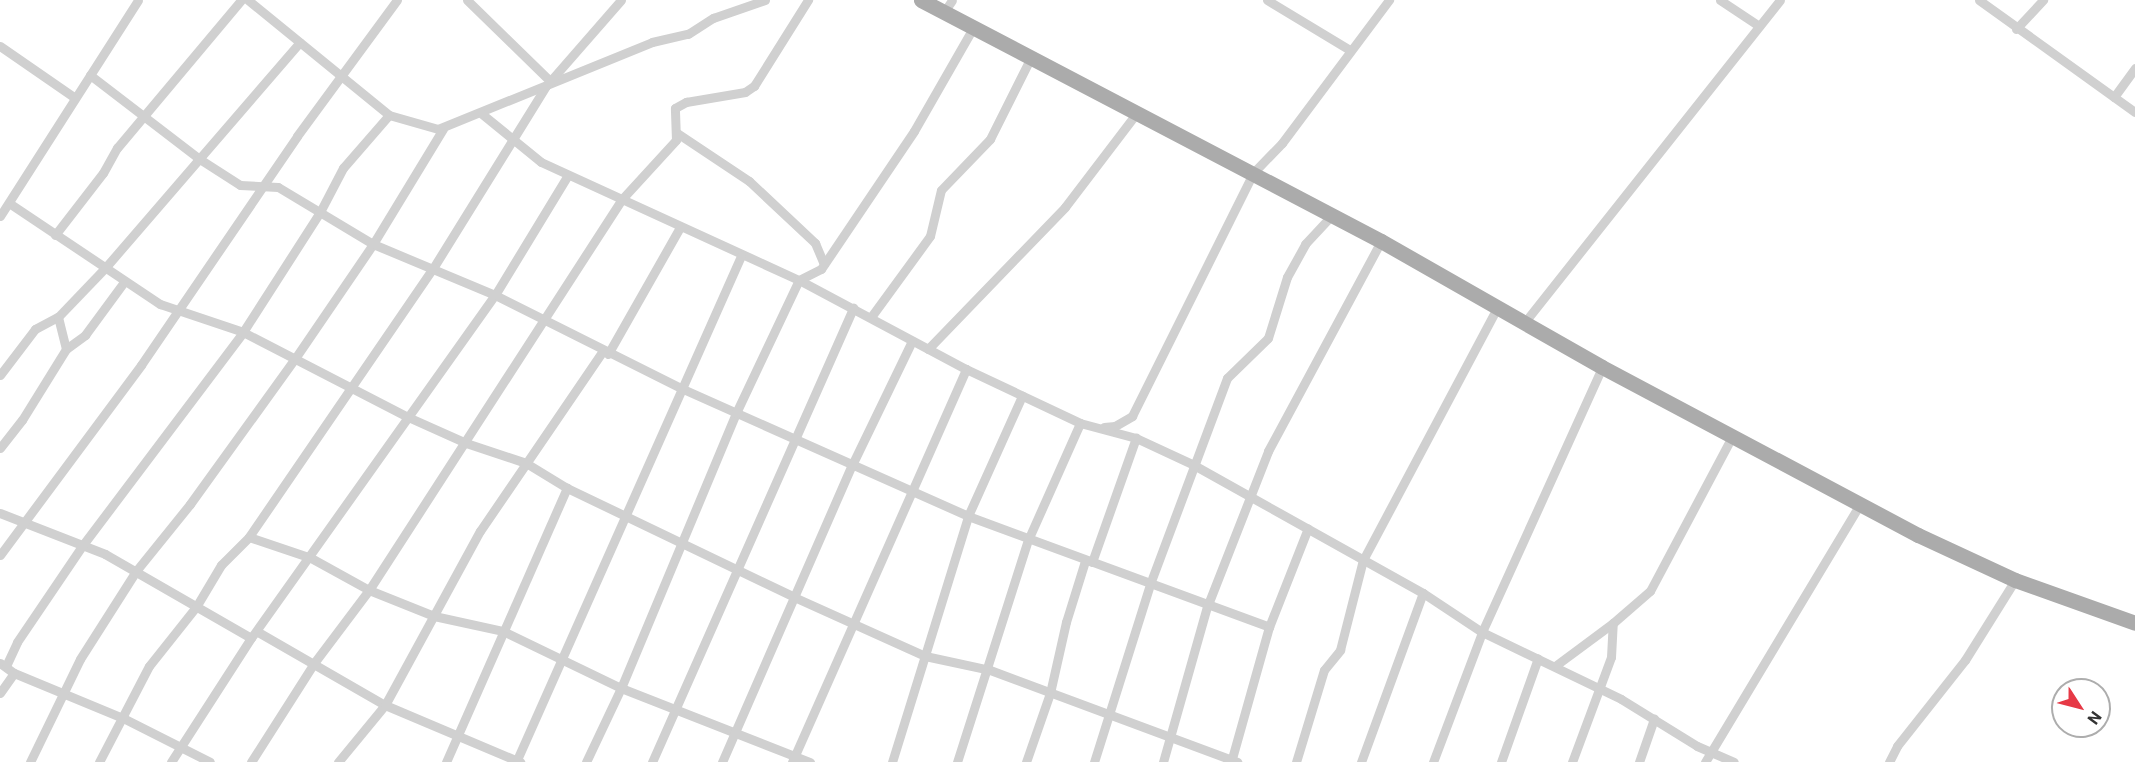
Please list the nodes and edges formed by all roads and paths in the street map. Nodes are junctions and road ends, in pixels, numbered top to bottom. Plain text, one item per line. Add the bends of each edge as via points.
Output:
1 (138, 0) edge
2 (241, 0) edge
3 (248, 0) edge
4 (397, 0) edge
5 (467, 0) edge
6 (621, 0) edge
7 (765, 0) edge
8 (808, 0) edge
9 (921, 0) edge
10 (1267, 0) edge
11 (1389, 0) edge
12 (1720, 0) edge
13 (1780, 0) edge
14 (1979, 0) edge
15 (2043, 0) edge
16 (948, 6) edge
17 (1759, 26) junction
18 (974, 28) junction
19 (2016, 29) junction
20 (300, 42) junction
21 (0, 46) edge
22 (1350, 50) junction
23 (1030, 58) junction
24 (2135, 68) edge
25 (342, 74) junction
26 (90, 75) junction
27 (548, 84) junction
28 (2114, 97) junction
29 (75, 98) junction
30 (2135, 112) edge
31 (482, 114) junction
32 (1135, 115) junction
33 (389, 116) junction
34 (146, 117) junction
35 (443, 129) junction
36 (677, 133) junction
37 (514, 142) junction
38 (198, 158) junction
39 (1253, 173) junction
40 (568, 175) junction
41 (265, 185) junction
42 (622, 199) junction
43 (4, 208) edge
44 (320, 212) junction
45 (1332, 215) junction
46 (680, 227) junction
47 (55, 235) junction
48 (1381, 242) junction
49 (373, 244) junction
50 (741, 256) junction
51 (824, 264) junction
52 (105, 268) junction
53 (433, 268) junction
54 (799, 280) junction
55 (124, 282) junction
56 (495, 295) junction
57 (853, 308) junction
58 (1497, 309) junction
59 (180, 310) junction
60 (58, 317) junction
61 (872, 317) junction
62 (544, 321) junction
63 (1524, 323) junction
64 (243, 332) junction
65 (912, 341) junction
66 (66, 348) junction
67 (928, 349) junction
68 (605, 353) junction
69 (296, 357) junction
70 (1602, 367) junction
71 (966, 369) junction
72 (0, 375) edge
73 (353, 386) junction
74 (683, 389) junction
75 (1022, 396) junction
76 (736, 413) junction
77 (408, 417) junction
78 (1080, 423) junction
79 (1092, 427) junction
80 (1733, 435) junction
81 (1136, 438) junction
82 (795, 441) junction
83 (466, 443) junction
84 (0, 448) edge
85 (526, 463) junction
86 (1192, 464) junction
87 (852, 465) junction
88 (567, 488) junction
89 (912, 491) junction
90 (1250, 500) junction
91 (1860, 504) junction
92 (0, 513) edge
93 (624, 515) junction
94 (968, 516) junction
95 (25, 523) junction
96 (1308, 528) junction
97 (249, 537) junction
98 (1028, 540) junction
99 (683, 541) junction
100 (82, 546) junction
101 (0, 555) edge
102 (311, 558) junction
103 (1363, 560) junction
104 (1089, 562) junction
105 (738, 570) junction
106 (135, 571) junction
107 (2015, 580) junction
108 (1149, 585) junction
109 (369, 590) junction
110 (1423, 593) junction
111 (794, 597) junction
112 (196, 607) junction
113 (1207, 607) junction
114 (434, 616) junction
115 (853, 622) junction
116 (1613, 623) junction
117 (2135, 623) edge
118 (1269, 627) junction
119 (503, 631) junction
120 (1482, 632) junction
121 (255, 635) junction
122 (926, 656) junction
123 (1538, 658) junction
124 (563, 660) junction
125 (314, 663) junction
126 (3, 664) edge
127 (1555, 666) junction
128 (990, 670) junction
129 (14, 673) junction
130 (621, 688) junction
131 (1600, 688) junction
132 (0, 693) edge
133 (66, 693) junction
134 (1050, 693) junction
135 (385, 705) junction
136 (674, 710) junction
137 (1110, 714) junction
138 (124, 719) junction
139 (1654, 719) junction
140 (735, 735) junction
141 (457, 736) junction
142 (1171, 739) junction
143 (180, 746) junction
144 (1710, 751) junction
145 (793, 760) edge
146 (517, 761) edge
147 (1233, 761) edge
148 (30, 762) edge
149 (99, 762) edge
150 (171, 762) edge
151 (210, 762) edge
152 (251, 762) edge
153 (338, 762) edge
154 (446, 762) edge
155 (586, 762) edge
156 (652, 762) edge
157 (722, 762) edge
158 (810, 762) edge
159 (892, 762) edge
160 (957, 762) edge
161 (1026, 762) edge
162 (1094, 762) edge
163 (1163, 762) edge
164 (1296, 762) edge
165 (1361, 762) edge
166 (1433, 762) edge
167 (1502, 762) edge
168 (1572, 762) edge
169 (1639, 762) edge
170 (1705, 762) edge
171 (1734, 762) edge
172 (1889, 762) edge

1 - 26 street
2 - 34 street
3 - 20 street
4 - 25 street
5 - 27 street
6 - 27 street
7 - 27 street via 713,18 688,34 652,42
8 - 36 street via 754,86 745,92 681,104 673,113
9 - 16 main road
10 - 22 street
11 - 22 street
12 - 17 street
13 - 17 street
14 - 19 street
15 - 19 street
16 - 18 main road
17 - 63 street
18 - 23 main road
18 - 51 street via 914,131
19 - 28 street
20 - 25 street
20 - 38 street
21 - 29 street
22 - 39 street via 1282,143
23 - 32 main road
23 - 61 street via 990,139 941,190 930,236
24 - 28 street
25 - 33 street
25 - 41 street
26 - 29 street
26 - 34 street
27 - 31 street
27 - 37 street
28 - 30 street
29 - 43 street
31 - 35 street
31 - 37 street
32 - 39 main road
32 - 67 street via 1065,207
33 - 35 street
33 - 44 street via 343,168
34 - 38 street
34 - 47 street via 117,148
35 - 49 street
36 - 42 street via 676,140
36 - 51 street via 748,182 815,243
37 - 40 street
37 - 53 street
38 - 41 street via 240,185
38 - 52 street
39 - 45 main road
39 - 79 street via 1132,416 1115,426
40 - 42 street
40 - 56 street
41 - 44 street via 278,187
41 - 59 street
42 - 46 street
42 - 62 street
43 - 47 street
44 - 49 street
44 - 64 street
45 - 48 main road
45 - 86 street via 1305,244 1287,277 1268,338 1227,378
46 - 50 street
46 - 68 street
47 - 52 street
48 - 58 main road
48 - 90 street via 1268,450
49 - 53 street
49 - 69 street
50 - 54 street
50 - 74 street
51 - 54 street via 815,274
52 - 55 street
52 - 60 street
53 - 56 street
53 - 73 street
54 - 57 street
54 - 76 street
55 - 59 street via 160,304
55 - 66 street via 85,335
56 - 62 street
56 - 77 street
57 - 61 street
57 - 82 street
58 - 63 main road
58 - 103 street
59 - 64 street
59 - 95 street
60 - 66 street
60 - 72 street via 35,329
61 - 65 street
62 - 68 street
62 - 83 street
63 - 70 main road
64 - 69 street
64 - 100 street
65 - 67 street
65 - 87 street
66 - 84 street
67 - 71 street
68 - 74 street
68 - 85 street
69 - 73 street
69 - 106 street via 190,504
70 - 80 main road
70 - 120 street
71 - 75 street
71 - 89 street
73 - 77 street
73 - 97 street
74 - 76 street
74 - 93 street
75 - 78 street
75 - 94 street
76 - 82 street
76 - 99 street
77 - 83 street
77 - 102 street
78 - 79 street
78 - 98 street
79 - 81 street
80 - 91 main road
80 - 116 street via 1650,591
81 - 86 street
81 - 104 street
82 - 87 street
82 - 105 street
83 - 85 street
83 - 109 street
85 - 88 street
85 - 114 street via 480,531
86 - 90 street
86 - 108 street
87 - 89 street
87 - 111 street
88 - 93 street
88 - 119 street
89 - 94 street
89 - 115 street
90 - 96 street
90 - 113 street
91 - 107 main road
91 - 144 street
92 - 95 street
93 - 99 street
93 - 124 street
94 - 98 street
94 - 122 street
95 - 100 street
95 - 101 street
96 - 103 street
96 - 118 street
97 - 102 street
97 - 112 street via 221,565
98 - 104 street
98 - 128 street
99 - 105 street
99 - 130 street
100 - 106 street
100 - 126 street
102 - 109 street
102 - 121 street
103 - 110 street
103 - 164 street via 1340,650 1324,670
104 - 108 street
104 - 134 street via 1065,622
105 - 111 street
105 - 136 street
106 - 112 street
106 - 133 street via 80,659
107 - 117 main road
107 - 172 street via 1960,668 1897,746
108 - 113 street
108 - 137 street
109 - 114 street
109 - 125 street
110 - 120 street
110 - 165 street
111 - 115 street
111 - 140 street
112 - 121 street
112 - 138 street via 149,666
113 - 118 street
113 - 142 street
114 - 119 street
114 - 135 street
115 - 122 street
115 - 145 street
116 - 127 street
116 - 131 street via 1611,657
118 - 147 street
119 - 124 street
119 - 141 street
120 - 123 street
120 - 166 street
121 - 125 street
121 - 143 street
122 - 128 street
122 - 159 street
123 - 127 street
123 - 167 street
124 - 130 street
124 - 146 street
125 - 135 street
125 - 152 street
126 - 129 street
127 - 131 street
128 - 134 street
128 - 160 street
129 - 132 street
129 - 133 street
130 - 136 street
130 - 155 street
131 - 139 street
131 - 168 street
133 - 138 street
133 - 148 street
134 - 137 street
134 - 161 street
135 - 141 street
135 - 153 street
136 - 140 street
136 - 156 street
137 - 142 street
137 - 162 street
138 - 143 street
138 - 149 street
139 - 144 street
139 - 169 street
140 - 145 street
140 - 157 street
141 - 146 street
141 - 154 street
142 - 147 street
142 - 163 street
143 - 150 street
143 - 151 street
144 - 170 street
144 - 171 street
145 - 158 street

